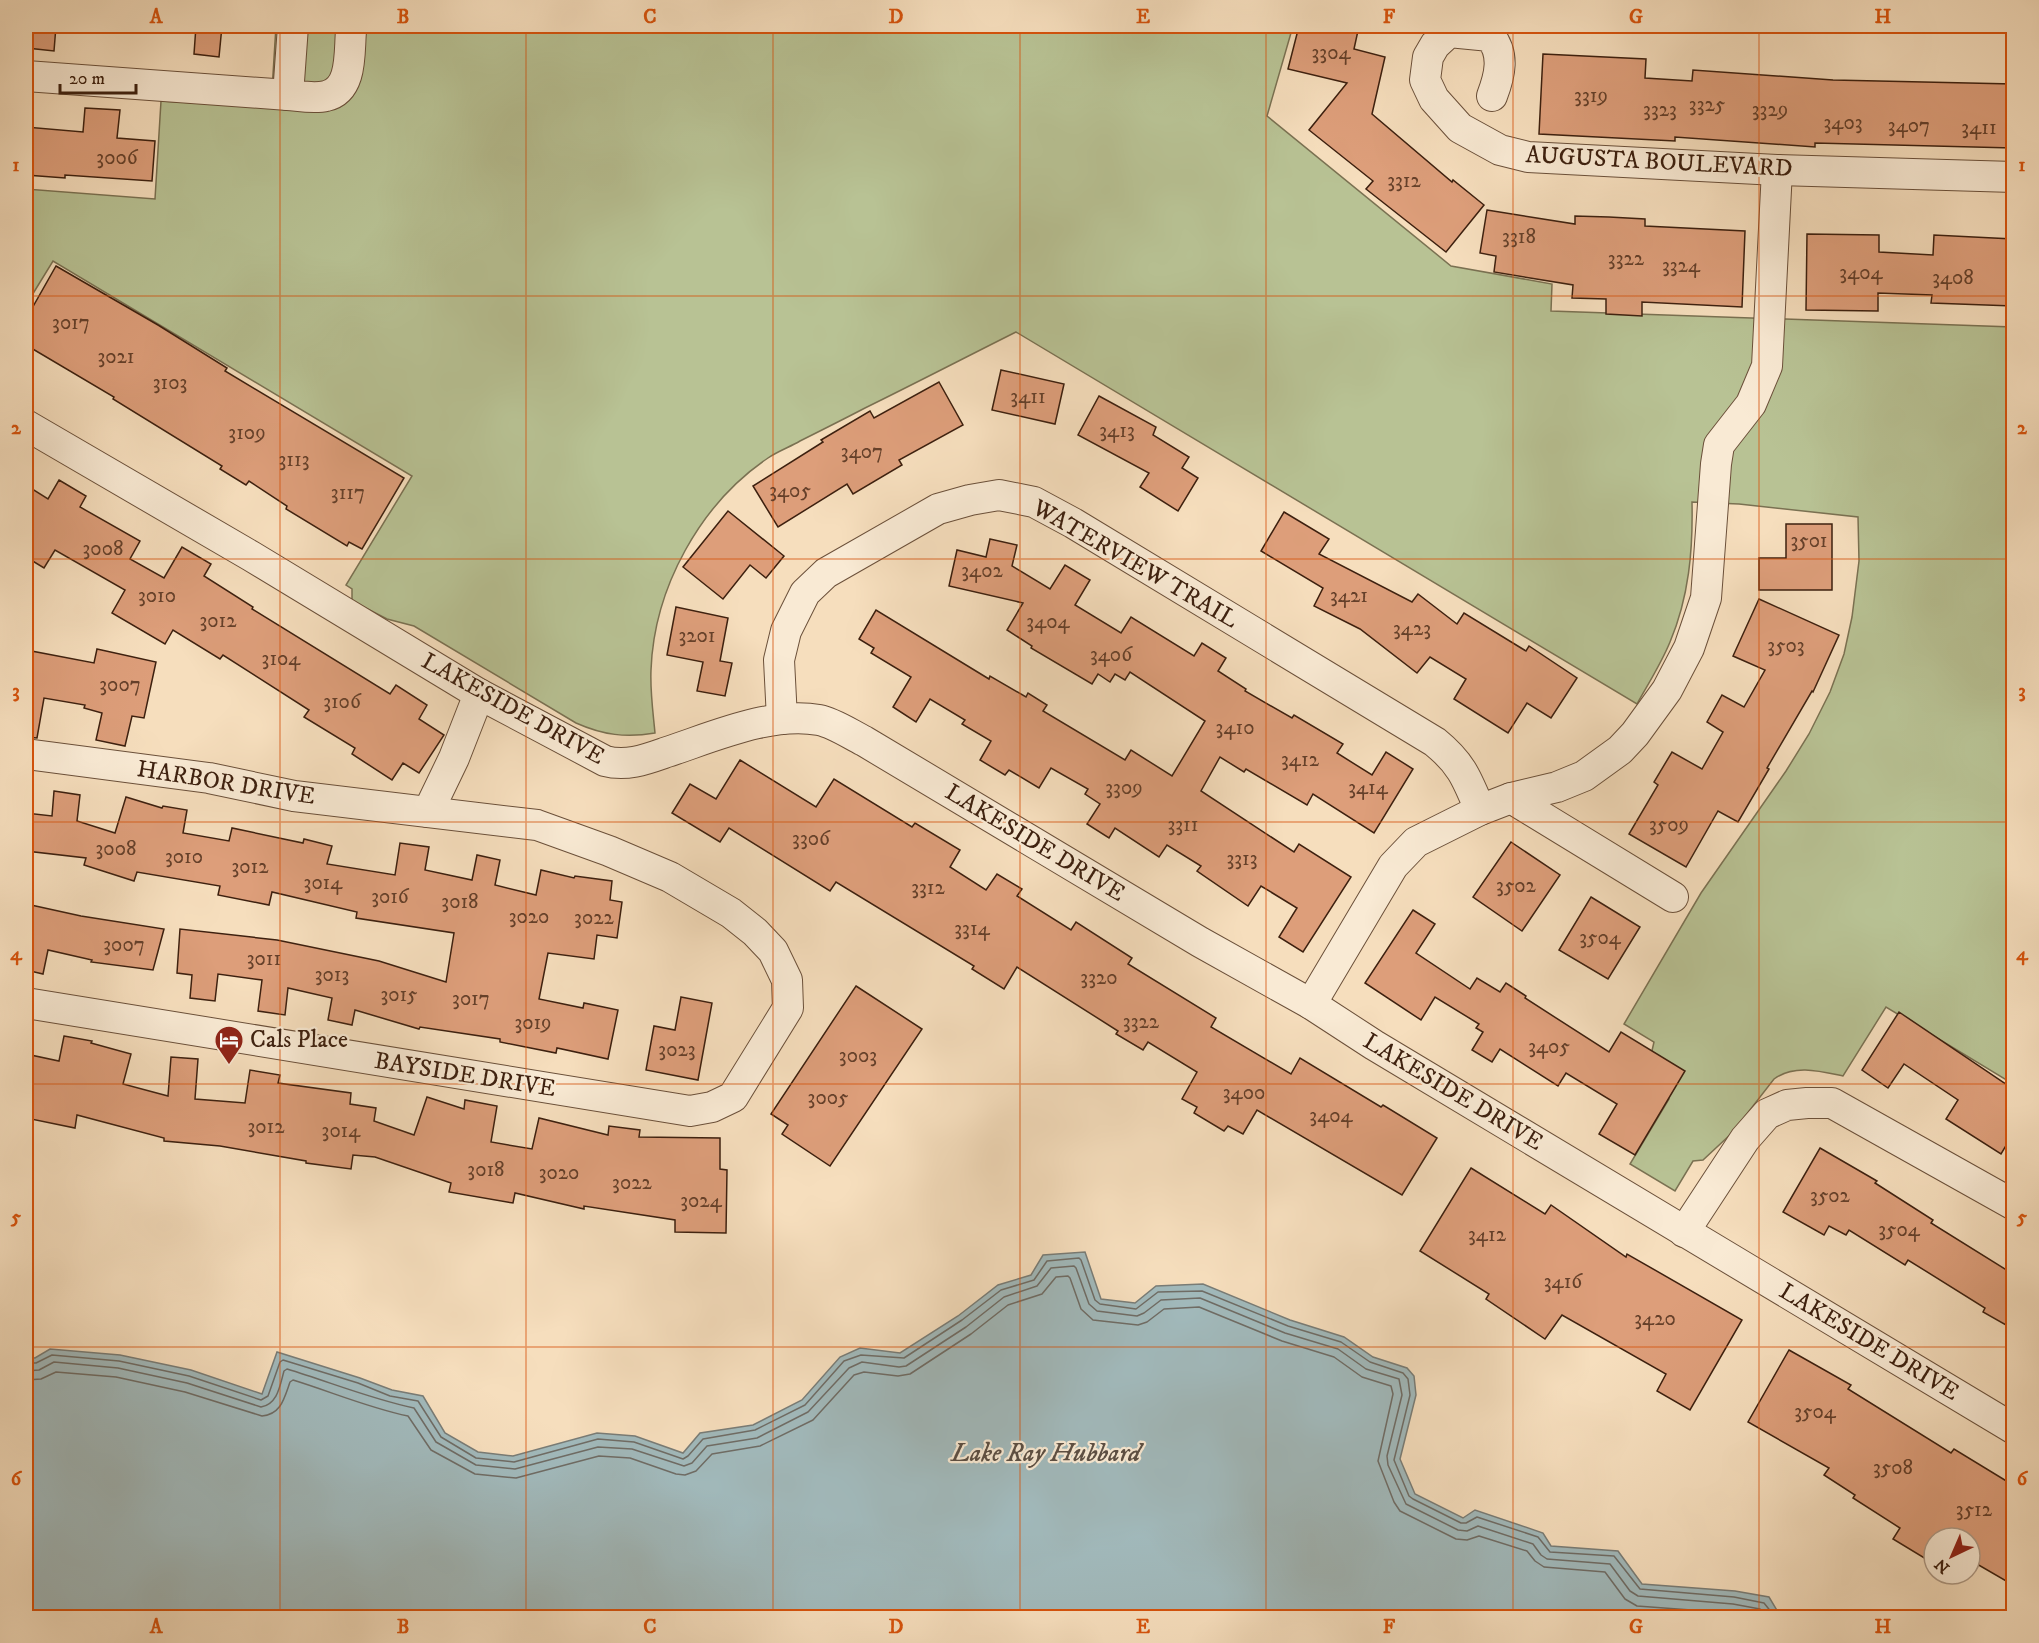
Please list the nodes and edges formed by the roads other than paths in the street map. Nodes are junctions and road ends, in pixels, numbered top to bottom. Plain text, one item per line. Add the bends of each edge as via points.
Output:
1 (293, 26) edge
2 (350, 26) edge
3 (26, 76) edge
4 (288, 95) junction
5 (1492, 96) dead end
6 (1777, 170) junction
7 (2013, 177) edge
8 (26, 425) edge
9 (479, 694) junction
10 (782, 719) junction
11 (26, 753) edge
12 (1511, 798) junction
13 (1480, 810) junction
14 (428, 812) junction
15 (1672, 897) dead end
16 (26, 1003) edge
17 (1311, 1004) junction
18 (690, 1111) joint
19 (2013, 1205) edge
20 (1684, 1232) junction
21 (2013, 1429) edge

1 - 4 street
2 - 4 street via 347,72 341,87 327,96
3 - 4 street
5 - 6 street, AUGUSTA BOULEVARD via 1500,62 1498,46 1490,36 1449,32 1434,45 1425,80 1434,99 1460,128 1500,150 1528,157
6 - 7 street, AUGUSTA BOULEVARD
6 - 12 street via 1767,366 1751,404 1719,445 1706,598 1689,648 1667,690 1620,750 1584,776
8 - 9 street, LAKESIDE DRIVE
9 - 10 street, LAKESIDE DRIVE via 614,764 636,762 743,727
9 - 14 street
10 - 13 street, WATERVIEW TRAIL via 779,660 786,631 805,593 825,573 938,509 999,495 1034,502 1073,523 1435,742 1463,770
10 - 17 street, LAKESIDE DRIVE via 820,720 864,741
11 - 14 street, HARBOR DRIVE via 209,778 294,796
12 - 13 street
12 - 15 street
13 - 17 street via 1416,842 1393,866
14 - 18 street, HARBOR DRIVE via 537,825 609,851 670,877 731,913 773,951 787,980 788,1008 733,1097 712,1107
16 - 18 street, BAYSIDE DRIVE
17 - 20 street, LAKESIDE DRIVE
19 - 20 street via 1832,1103 1807,1102 1767,1114 1745,1139
20 - 21 street, LAKESIDE DRIVE

